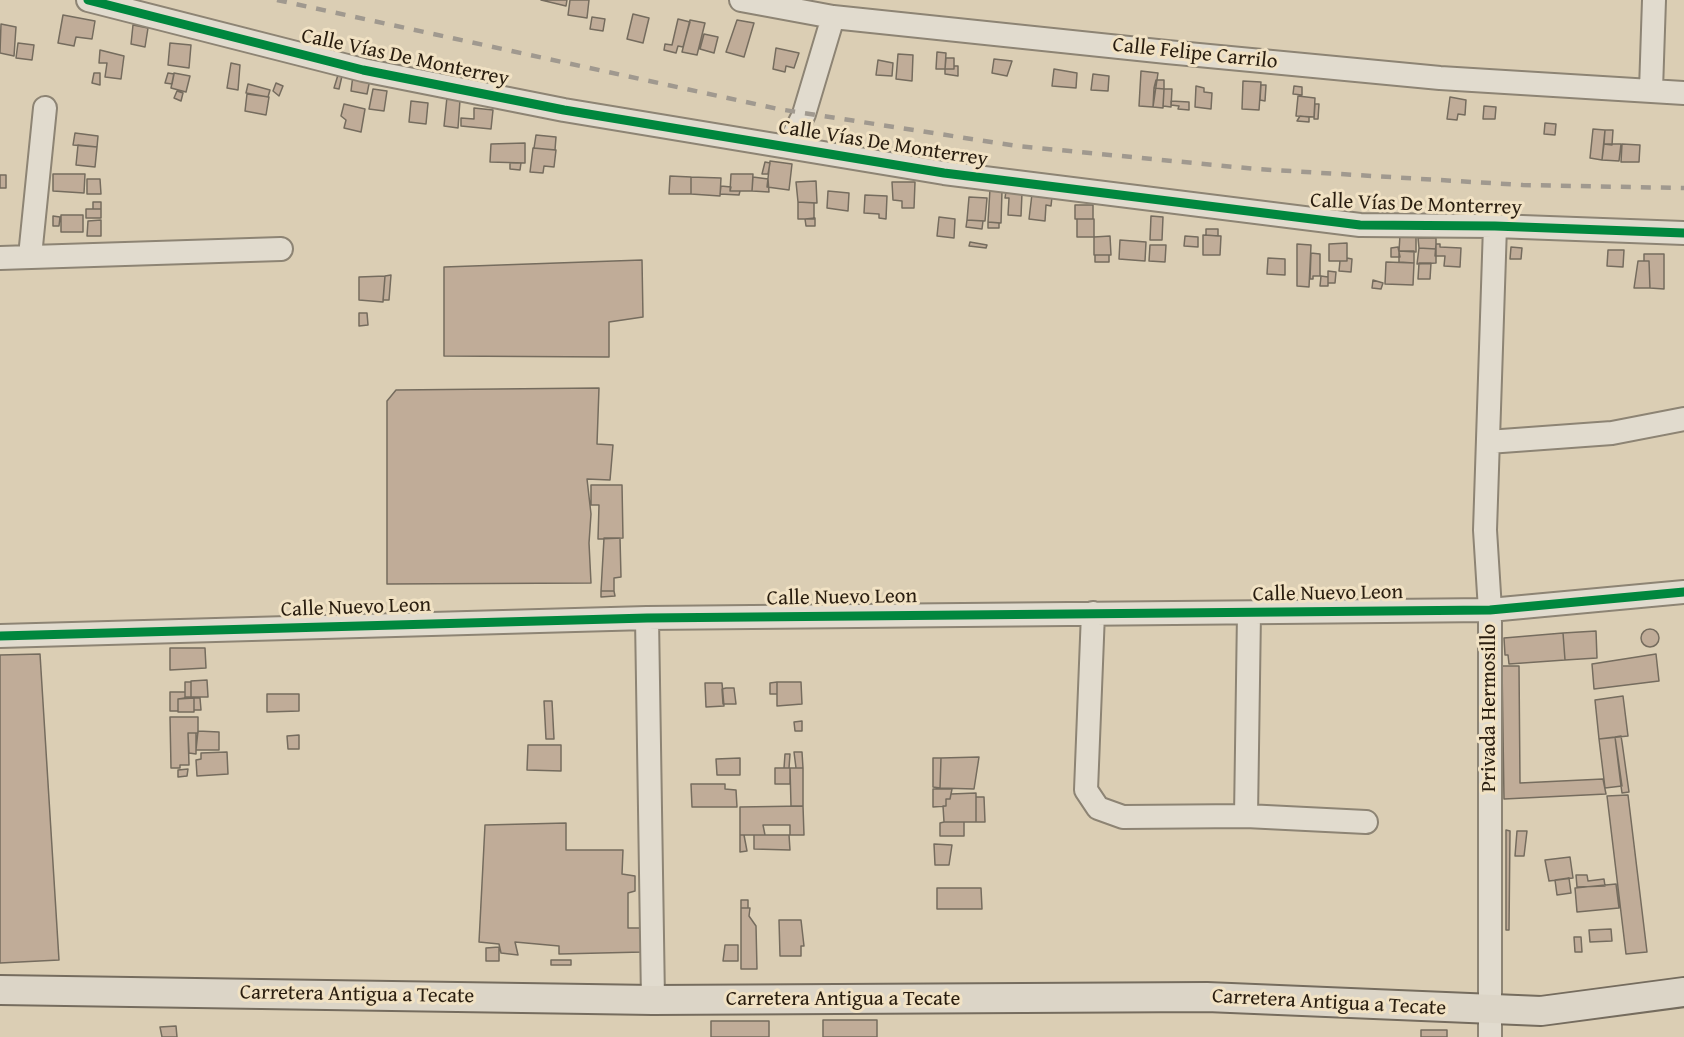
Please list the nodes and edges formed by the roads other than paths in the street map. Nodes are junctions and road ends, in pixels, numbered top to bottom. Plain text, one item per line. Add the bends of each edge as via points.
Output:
1 (88, 0) edge
2 (741, 0) edge
3 (1654, 0) edge
4 (833, 17) junction
5 (1651, 90) junction
6 (1684, 93) edge
7 (45, 108) dead end
8 (788, 147) junction
9 (1495, 226) junction
10 (1684, 233) edge
11 (281, 249) dead end
12 (30, 256) junction
13 (0, 258) edge
14 (1684, 419) edge
15 (1488, 442) junction
16 (1684, 592) edge
17 (1490, 610) junction
18 (1093, 613) junction
19 (1249, 613) junction
20 (647, 618) junction
21 (0, 636) edge
22 (1246, 816) junction
23 (1366, 822) dead end
24 (0, 990) edge
25 (1684, 992) edge
26 (653, 1000) junction
27 (1490, 1024) edge

1 - 8 street, Calle Vías De Monterrey via 363,70 564,110
2 - 4 street, Calle Felipe Carrilo
3 - 5 street
4 - 5 street, Calle Felipe Carrilo via 1428,77
4 - 8 street via 804,114
5 - 6 street, Calle Felipe Carrilo
7 - 12 street
8 - 9 street, Calle Vías De Monterrey via 944,173 1263,215 1360,225
9 - 10 street, Calle Vías De Monterrey
9 - 15 street, Privada Hermosillo
11 - 12 street
12 - 13 street
14 - 15 street via 1612,433
15 - 17 street, Privada Hermosillo via 1485,530
16 - 17 street, Calle Nuevo Leon
17 - 19 street, Calle Nuevo Leon
17 - 27 street, Privada Hermosillo
18 - 19 street, Calle Nuevo Leon
18 - 20 street, Calle Nuevo Leon
18 - 22 street via 1086,790 1098,808 1123,817
19 - 22 street
20 - 21 street, Calle Nuevo Leon
20 - 26 street
22 - 23 street
24 - 26 main road, Carretera Antigua a Tecate
25 - 27 main road, Carretera Antigua a Tecate via 1541,1011
26 - 27 main road, Carretera Antigua a Tecate via 1207,997

